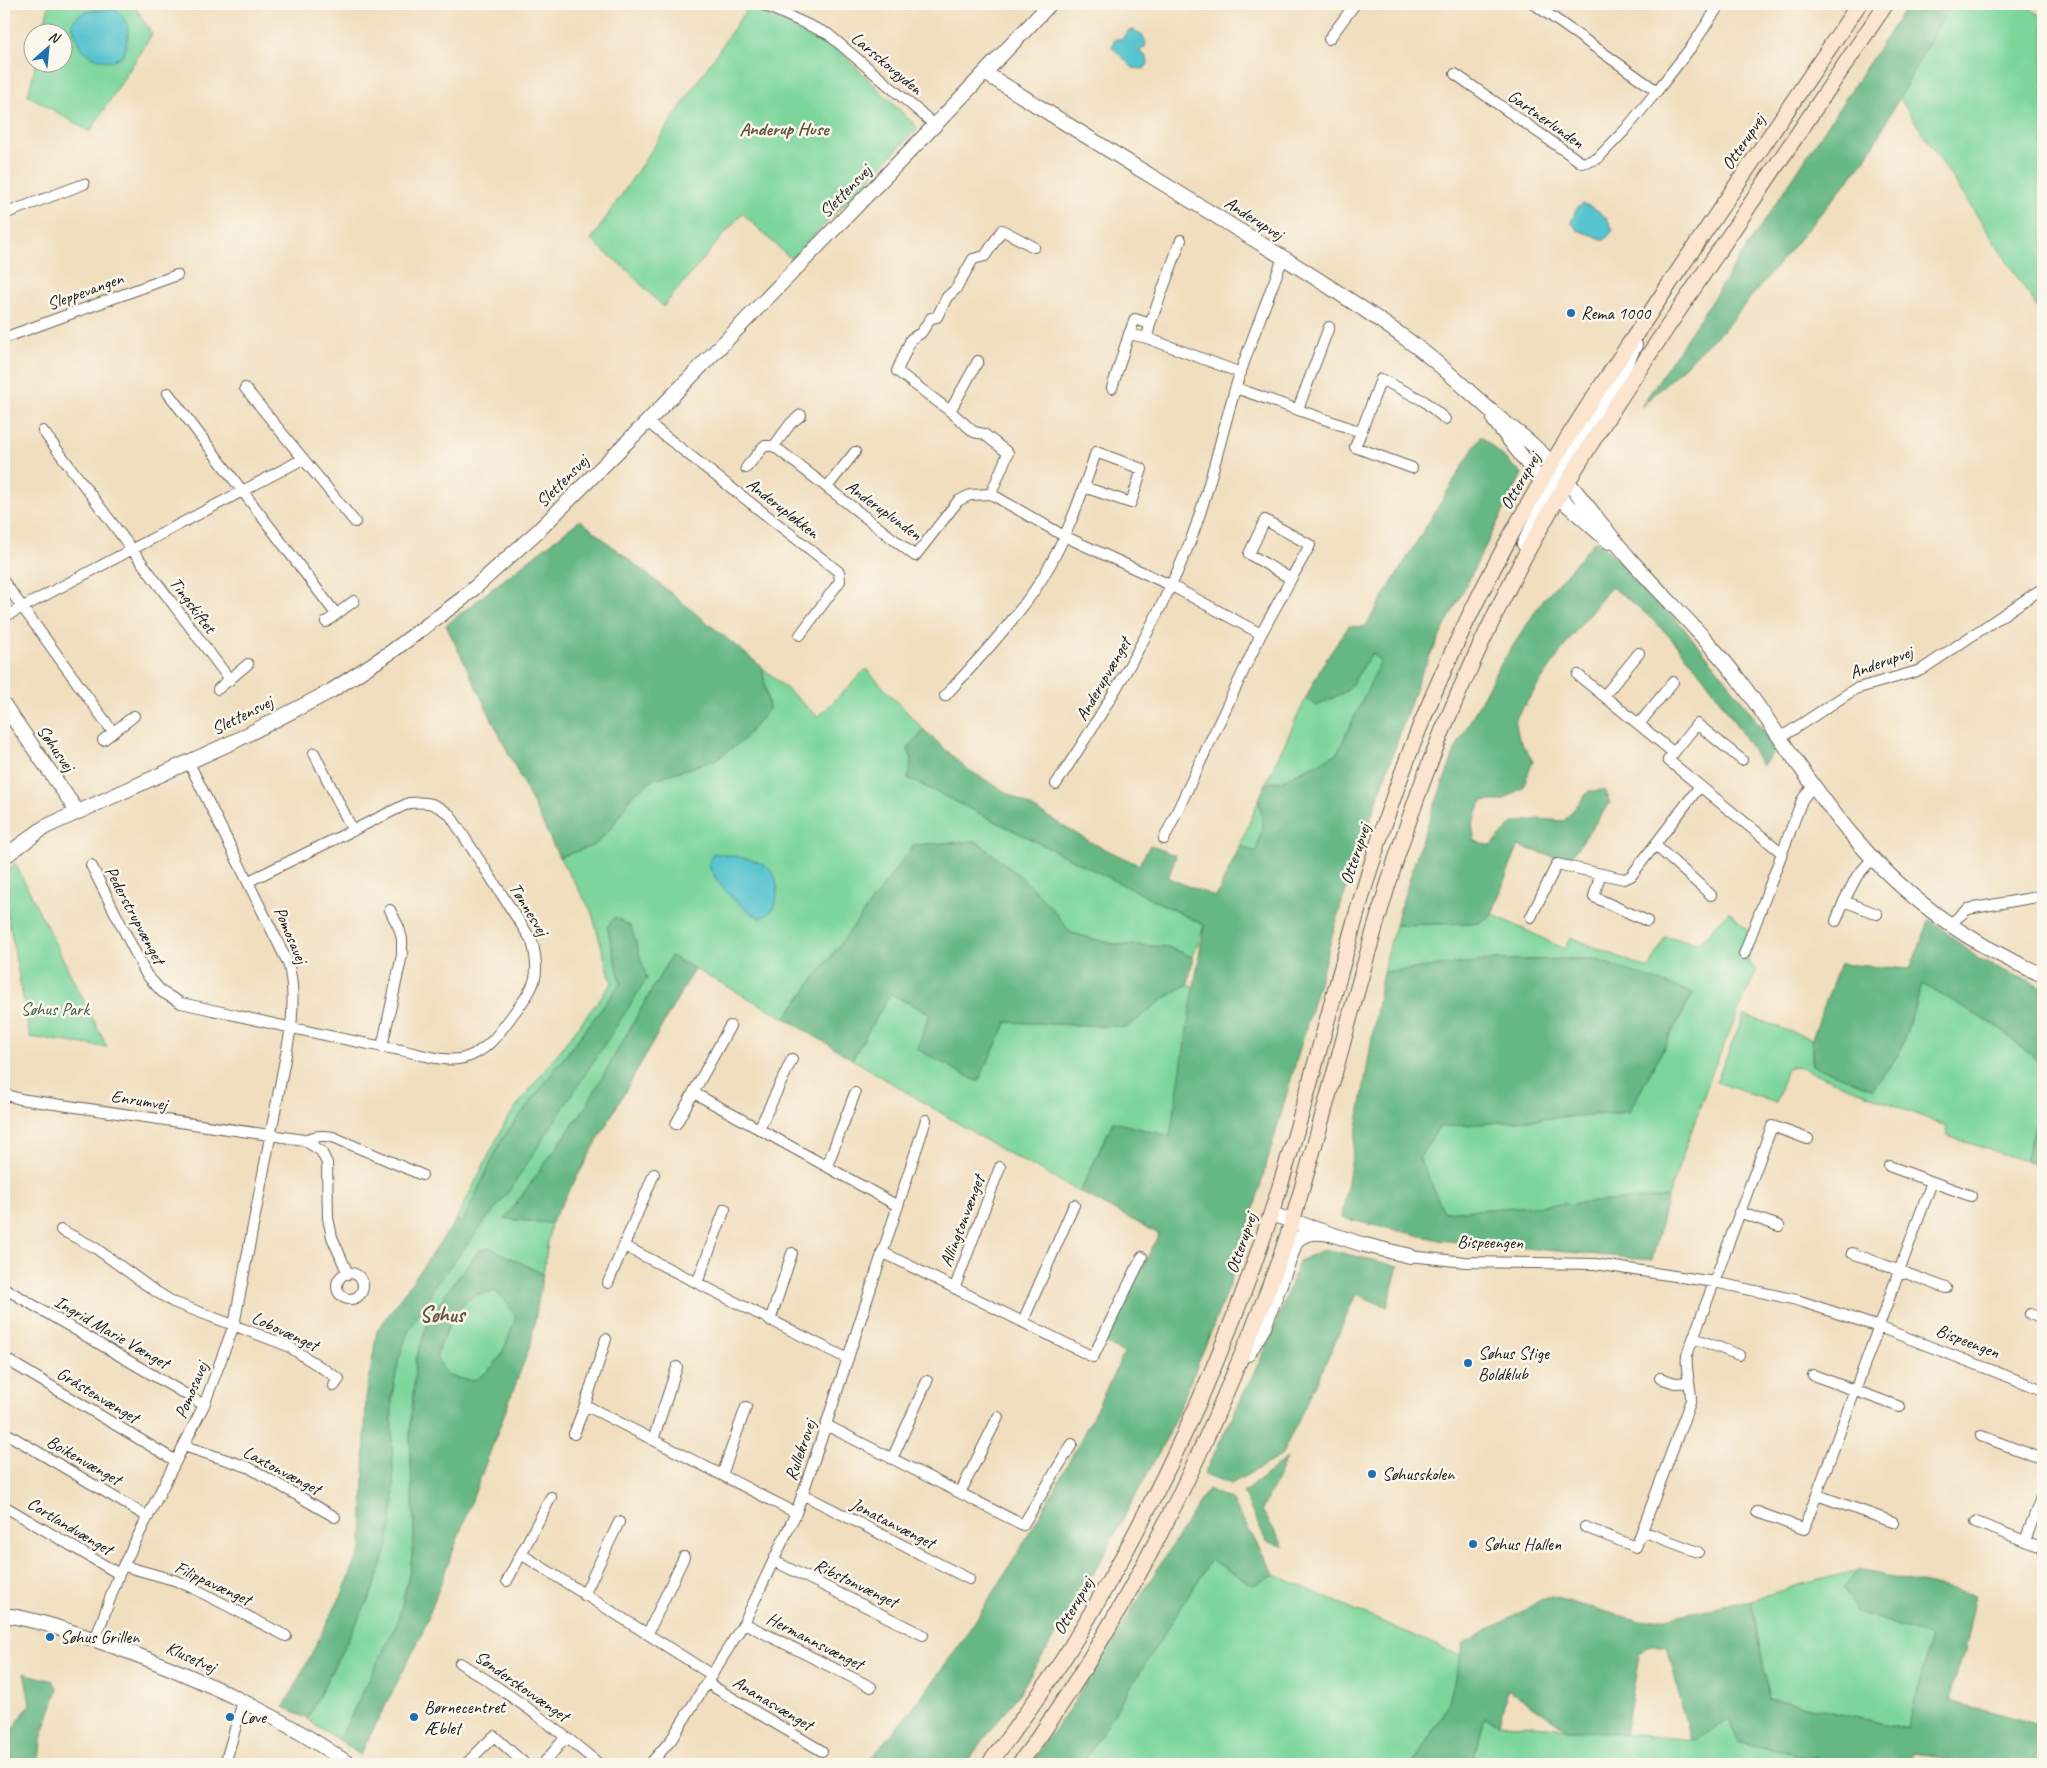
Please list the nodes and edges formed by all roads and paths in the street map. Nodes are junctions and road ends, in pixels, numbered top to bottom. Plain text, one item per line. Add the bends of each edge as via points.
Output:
1 (762, 4) edge
2 (1050, 4) edge
3 (1355, 4) edge
4 (1534, 4) edge
5 (1720, 4) edge
6 (1859, 4) edge
7 (1886, 4) edge
8 (1329, 39) dead end
9 (985, 73) junction
10 (1455, 74) dead end
11 (1657, 91) junction
12 (935, 125) junction
13 (84, 184) dead end
14 (4, 214) edge
15 (1181, 240) dead end
16 (1034, 247) dead end
17 (1283, 258) junction
18 (177, 275) dead end
19 (1647, 318) junction
20 (1150, 324) junction
21 (1329, 327) dead end
22 (1129, 334) junction
23 (4, 338) edge
24 (1148, 338) junction
25 (978, 361) dead end
26 (1241, 373) junction
27 (245, 388) dead end
28 (1112, 388) dead end
29 (1236, 388) junction
30 (168, 394) dead end
31 (1298, 409) junction
32 (950, 411) junction
33 (1492, 412) junction
34 (802, 415) dead end
35 (1445, 419) dead end
36 (647, 422) junction
37 (43, 431) dead end
38 (1361, 432) junction
39 (774, 446) junction
40 (855, 452) dead end
41 (303, 459) junction
42 (1551, 464) junction
43 (746, 468) dead end
44 (1412, 468) dead end
45 (1564, 479) junction
46 (827, 487) junction
47 (1084, 487) junction
48 (1550, 489) junction
49 (243, 492) junction
50 (990, 494) junction
51 (355, 522) dead end
52 (1064, 536) junction
53 (130, 550) junction
54 (1630, 559) junction
55 (1291, 579) junction
56 (4, 582) edge
57 (1170, 585) junction
58 (2043, 588) edge
59 (354, 601) dead end
60 (22, 608) junction
61 (336, 614) junction
62 (4, 618) edge
63 (326, 622) dead end
64 (1262, 634) junction
65 (800, 635) dead end
66 (1639, 653) dead end
67 (248, 664) dead end
68 (1578, 675) dead end
69 (230, 680) junction
70 (1673, 682) dead end
71 (218, 689) dead end
72 (945, 696) dead end
73 (1604, 696) junction
74 (4, 705) edge
75 (134, 716) dead end
76 (1639, 724) junction
77 (113, 732) junction
78 (1780, 738) junction
79 (103, 740) dead end
80 (314, 753) dead end
81 (1674, 753) junction
82 (1742, 760) dead end
83 (188, 762) junction
84 (1056, 784) dead end
85 (1813, 785) junction
86 (1700, 786) junction
87 (78, 811) junction
88 (353, 830) junction
89 (1164, 840) dead end
90 (1656, 846) junction
91 (1781, 852) junction
92 (4, 857) edge
93 (1873, 858) junction
94 (91, 865) dead end
95 (1600, 875) junction
96 (249, 881) junction
97 (1710, 895) dead end
98 (2043, 896) edge
99 (1844, 901) junction
100 (390, 910) dead end
101 (1878, 914) dead end
102 (1531, 918) dead end
103 (1836, 921) dead end
104 (1647, 922) dead end
105 (1950, 924) junction
106 (1744, 954) dead end
107 (2043, 975) edge
108 (730, 1026) dead end
109 (291, 1028) junction
110 (382, 1047) junction
111 (792, 1059) dead end
112 (694, 1093) junction
113 (855, 1093) dead end
114 (4, 1094) edge
115 (926, 1120) dead end
116 (676, 1124) dead end
117 (759, 1129) junction
118 (270, 1136) junction
119 (1808, 1139) dead end
120 (304, 1140) junction
121 (827, 1166) junction
122 (1889, 1166) dead end
123 (1000, 1167) dead end
124 (654, 1174) dead end
125 (422, 1175) dead end
126 (1932, 1182) junction
127 (1971, 1196) dead end
128 (1074, 1205) dead end
129 (898, 1206) junction
130 (725, 1209) dead end
131 (1739, 1212) junction
132 (1270, 1214) junction
133 (1292, 1222) junction
134 (1779, 1226) dead end
135 (61, 1230) dead end
136 (1330, 1234) junction
137 (624, 1246) junction
138 (882, 1252) junction
139 (792, 1253) dead end
140 (1852, 1253) dead end
141 (1410, 1256) joint
142 (1142, 1257) dead end
143 (1900, 1271) junction
144 (348, 1274) dead end
145 (1714, 1282) junction
146 (608, 1283) dead end
147 (697, 1284) junction
148 (955, 1287) junction
149 (4, 1288) edge
150 (1946, 1288) dead end
151 (2030, 1314) dead end
152 (2043, 1319) edge
153 (770, 1321) junction
154 (1023, 1321) junction
155 (234, 1325) junction
156 (1879, 1327) junction
157 (1694, 1338) junction
158 (606, 1339) dead end
159 (1738, 1355) dead end
160 (4, 1358) edge
161 (848, 1359) junction
162 (677, 1367) dead end
163 (1813, 1375) dead end
164 (1660, 1378) dead end
165 (927, 1381) dead end
166 (1230, 1382) junction
167 (1689, 1382) junction
168 (334, 1386) dead end
169 (2043, 1390) edge
170 (1856, 1391) junction
171 (204, 1405) junction
172 (585, 1405) junction
173 (746, 1407) dead end
174 (1900, 1407) dead end
175 (998, 1417) dead end
176 (826, 1425) junction
177 (4, 1432) edge
178 (574, 1434) dead end
179 (1981, 1436) dead end
180 (654, 1440) junction
181 (1072, 1444) dead end
182 (184, 1446) junction
183 (892, 1459) junction
184 (2043, 1459) edge
185 (176, 1461) junction
186 (722, 1475) junction
187 (2043, 1492) edge
188 (960, 1493) junction
189 (802, 1494) junction
190 (1817, 1495) junction
191 (551, 1497) dead end
192 (4, 1506) edge
193 (1756, 1512) dead end
194 (796, 1513) junction
195 (148, 1517) junction
196 (335, 1517) dead end
197 (619, 1522) dead end
198 (1893, 1522) dead end
199 (1976, 1522) dead end
200 (1585, 1527) dead end
201 (1642, 1531) junction
202 (2025, 1541) junction
203 (2043, 1548) edge
204 (1698, 1552) dead end
205 (521, 1554) junction
206 (684, 1557) dead end
207 (774, 1561) junction
208 (122, 1570) junction
209 (969, 1579) dead end
210 (507, 1581) dead end
211 (584, 1595) junction
212 (4, 1616) edge
213 (744, 1623) junction
214 (648, 1633) junction
215 (923, 1635) dead end
216 (286, 1636) dead end
217 (95, 1640) junction
218 (460, 1663) dead end
219 (710, 1679) junction
220 (871, 1688) dead end
221 (243, 1702) junction
222 (566, 1737) junction
223 (822, 1751) dead end
224 (224, 1764) edge
225 (349, 1764) edge
226 (466, 1764) edge
227 (525, 1764) edge
228 (543, 1764) edge
229 (599, 1764) edge
230 (650, 1764) edge
231 (989, 1764) edge
232 (1019, 1764) edge

1 - 12 street, Larsskovgyden via 828,34
2 - 9 street, Slettensvej
3 - 8 street
4 - 11 street
5 - 11 street, Gartnerlunden
6 - 19 main road, Otterupvej
7 - 45 main road, Otterupvej
9 - 12 street, Slettensvej
9 - 17 street, Anderupvej
10 - 11 street, Gartnerlunden via 1582,163 1597,159
12 - 36 street, Slettensvej
13 - 14 street
15 - 20 street
16 - 32 street via 1002,230 985,256 973,259 937,317 931,318 921,333 911,339 896,371
17 - 26 street, Anderupvænget
17 - 33 street, Anderupvej via 1406,339 1454,376
18 - 23 street, Sleppevangen
19 - 42 main road, Otterupvej
19 - 45 street via 1621,374
20 - 22 street via 1134,319
20 - 24 street
21 - 31 street
22 - 24 street
22 - 28 street
24 - 26 street
25 - 32 street
26 - 29 street, Anderupvænget
27 - 41 street
29 - 31 street
29 - 57 street, Anderupvænget via 1205,498 1190,542
30 - 49 street
31 - 38 street
32 - 50 street via 974,432 984,434 1008,453
33 - 42 street, Anderupvej
33 - 48 street, Anderupvej via 1495,424
34 - 39 street via 791,423
35 - 38 street via 1424,401 1382,379
36 - 65 street, Anderupløkken via 839,572 840,581
36 - 83 street, Slettensvej via 484,580 392,652 331,690
37 - 53 street, Tingskiftet
38 - 44 street via 1355,447
39 - 43 street via 764,446
39 - 46 street, Anderuplunden
40 - 46 street, Anderuplunden
41 - 49 street
41 - 51 street
42 - 45 street, Anderupvej
42 - 48 main road, Otterupvej
45 - 48 main road, Otterupvej
45 - 54 street, Anderupvej
46 - 50 street, Anderuplunden via 915,556 958,501 970,495
47 - 47 street via 1096,452 1142,469 1131,503
47 - 52 street
48 - 54 street, Anderupvej
48 - 132 main road, Otterupvej via 1504,549 1421,724 1361,895
48 - 133 main road, Otterupvej via 1523,560 1442,734 1382,901
49 - 53 street
49 - 61 street
50 - 52 street
52 - 57 street
52 - 72 street via 1035,590 997,640
53 - 60 street
53 - 69 street, Tingskiftet
54 - 78 street, Anderupvej via 1709,642
55 - 55 street via 1310,545 1265,520 1249,554
55 - 64 street
56 - 60 street
57 - 64 street
57 - 84 street, Anderupvænget via 1139,650
58 - 78 street, Anderupvej via 1921,670 1855,689
59 - 61 street
60 - 62 street
60 - 77 street
61 - 63 street
64 - 89 street
66 - 73 street
67 - 69 street
68 - 73 street
69 - 71 street
70 - 76 street
73 - 76 street
74 - 87 street, Søhusvej
75 - 77 street
76 - 81 street
77 - 79 street
78 - 85 street, Anderupvej
80 - 88 street
81 - 82 street via 1698,724
81 - 86 street via 1668,760
83 - 87 street, Slettensvej
83 - 96 street, Pomosavej
85 - 91 street via 1802,800
85 - 93 street, Anderupvej
86 - 90 street
86 - 91 street
87 - 92 street, Slettensvej via 45,827
88 - 96 street, Tønnesvej
88 - 110 street, Tønnesvej via 409,803 424,801 438,806 450,815 532,941 538,961 529,994 490,1044 477,1053 451,1059
90 - 95 street via 1631,876 1624,879
90 - 97 street
91 - 106 street
93 - 99 street via 1857,876
93 - 105 street, Anderupvej via 1908,892
94 - 109 street, Pederstrupvænget via 146,974 162,992 181,1003
95 - 102 street via 1557,864
95 - 104 street via 1594,897
96 - 109 street, Pomosavej via 288,963 294,1000
98 - 105 street via 1968,909
99 - 101 street
99 - 103 street
100 - 110 street via 399,928 402,955
105 - 107 street, Anderupvej via 2011,962
108 - 112 street
109 - 110 street, Tønnesvej
109 - 118 street, Pomosavej
111 - 117 street
112 - 116 street
112 - 117 street
113 - 121 street
114 - 118 street, Enrumvej
115 - 129 street, Rullekrovej
117 - 121 street
118 - 120 street
118 - 155 street, Pomosavej
119 - 131 street via 1772,1126
120 - 125 street via 333,1137
120 - 144 street via 321,1151 326,1163 328,1218 332,1237
121 - 129 street
122 - 126 street
123 - 148 street, Allingtonvænget
124 - 137 street
126 - 127 street
126 - 143 street
128 - 154 street
129 - 138 street, Rullekrovej
130 - 147 street
131 - 134 street
131 - 145 street
132 - 133 street, Bispeengen
132 - 231 main road, Otterupvej via 1238,1308 1160,1486 1072,1646
133 - 136 street, Bispeengen
133 - 166 main road, Otterupvej via 1260,1314
135 - 155 street via 94,1246 173,1302
136 - 141 street, Bispeengen
136 - 166 street via 1309,1233 1296,1241 1264,1327
137 - 146 street
137 - 147 street
138 - 148 street, Allingtonvænget
138 - 161 street, Rullekrovej
139 - 153 street
140 - 143 street
141 - 145 street, Bispeengen via 1465,1262 1595,1264
142 - 154 street, Allingtonvænget via 1093,1357
143 - 150 street
143 - 156 street
145 - 156 street, Bispeengen via 1796,1300
145 - 157 street
147 - 153 street
148 - 154 street, Allingtonvænget
149 - 171 street, Ingrid Marie Vænget
151 - 152 street
153 - 161 street
155 - 168 street, Lobovænget via 288,1346 309,1358 339,1379
155 - 171 street, Pomosavej
156 - 169 street, Bispeengen
156 - 170 street
157 - 159 street
157 - 167 street via 1687,1355
158 - 172 street
160 - 185 street, Gråstenvænget
161 - 176 street, Rullekrovej
162 - 180 street
163 - 170 street
164 - 167 street via 1675,1383
165 - 183 street
166 - 232 main road, Otterupvej via 1180,1496 1135,1581 1091,1657
167 - 201 street via 1691,1400
170 - 174 street
170 - 190 street
171 - 182 street, Pomosavej
172 - 178 street
172 - 180 street
173 - 186 street
175 - 188 street
176 - 183 street
176 - 189 street, Rullekrovej
177 - 195 street, Boikenvænget
179 - 184 street
180 - 186 street
181 - 188 street via 1023,1525
182 - 185 street, Pomosavej
182 - 196 street, Laxtonvænget via 248,1467
183 - 188 street
185 - 195 street, Pomosavej
186 - 194 street
187 - 202 street
189 - 194 street, Rullekrovej
189 - 209 street, Jonatanvænget
190 - 193 street via 1804,1529
190 - 198 street
191 - 205 street
192 - 208 street, Cortlandvænget
194 - 207 street, Rullekrovej
195 - 208 street, Pomosavej
197 - 211 street
199 - 202 street
200 - 201 street via 1636,1547
201 - 204 street
202 - 203 street
205 - 210 street
205 - 211 street, Ananasvænget
206 - 214 street
207 - 213 street, Rullekrovej
207 - 215 street, Ribstonvænget
208 - 216 street, Filippavænget via 174,1580
208 - 217 street, Pomosavej
211 - 214 street, Ananasvænget
212 - 217 street, Klusetvej via 39,1621
213 - 219 street, Rullekrovej
213 - 220 street, Hermannsvænget
214 - 219 street, Ananasvænget
217 - 221 street, Klusetvej via 192,1677
218 - 222 street, Sønderskovvænget via 496,1685
219 - 223 street, Ananasvænget
219 - 230 street, Rullekrovej via 671,1740
221 - 224 street
221 - 225 street, Klusetvej via 298,1731
222 - 228 street, Sønderskovvænget
222 - 229 street, Sønderskovvænget
226 - 227 street via 494,1736

